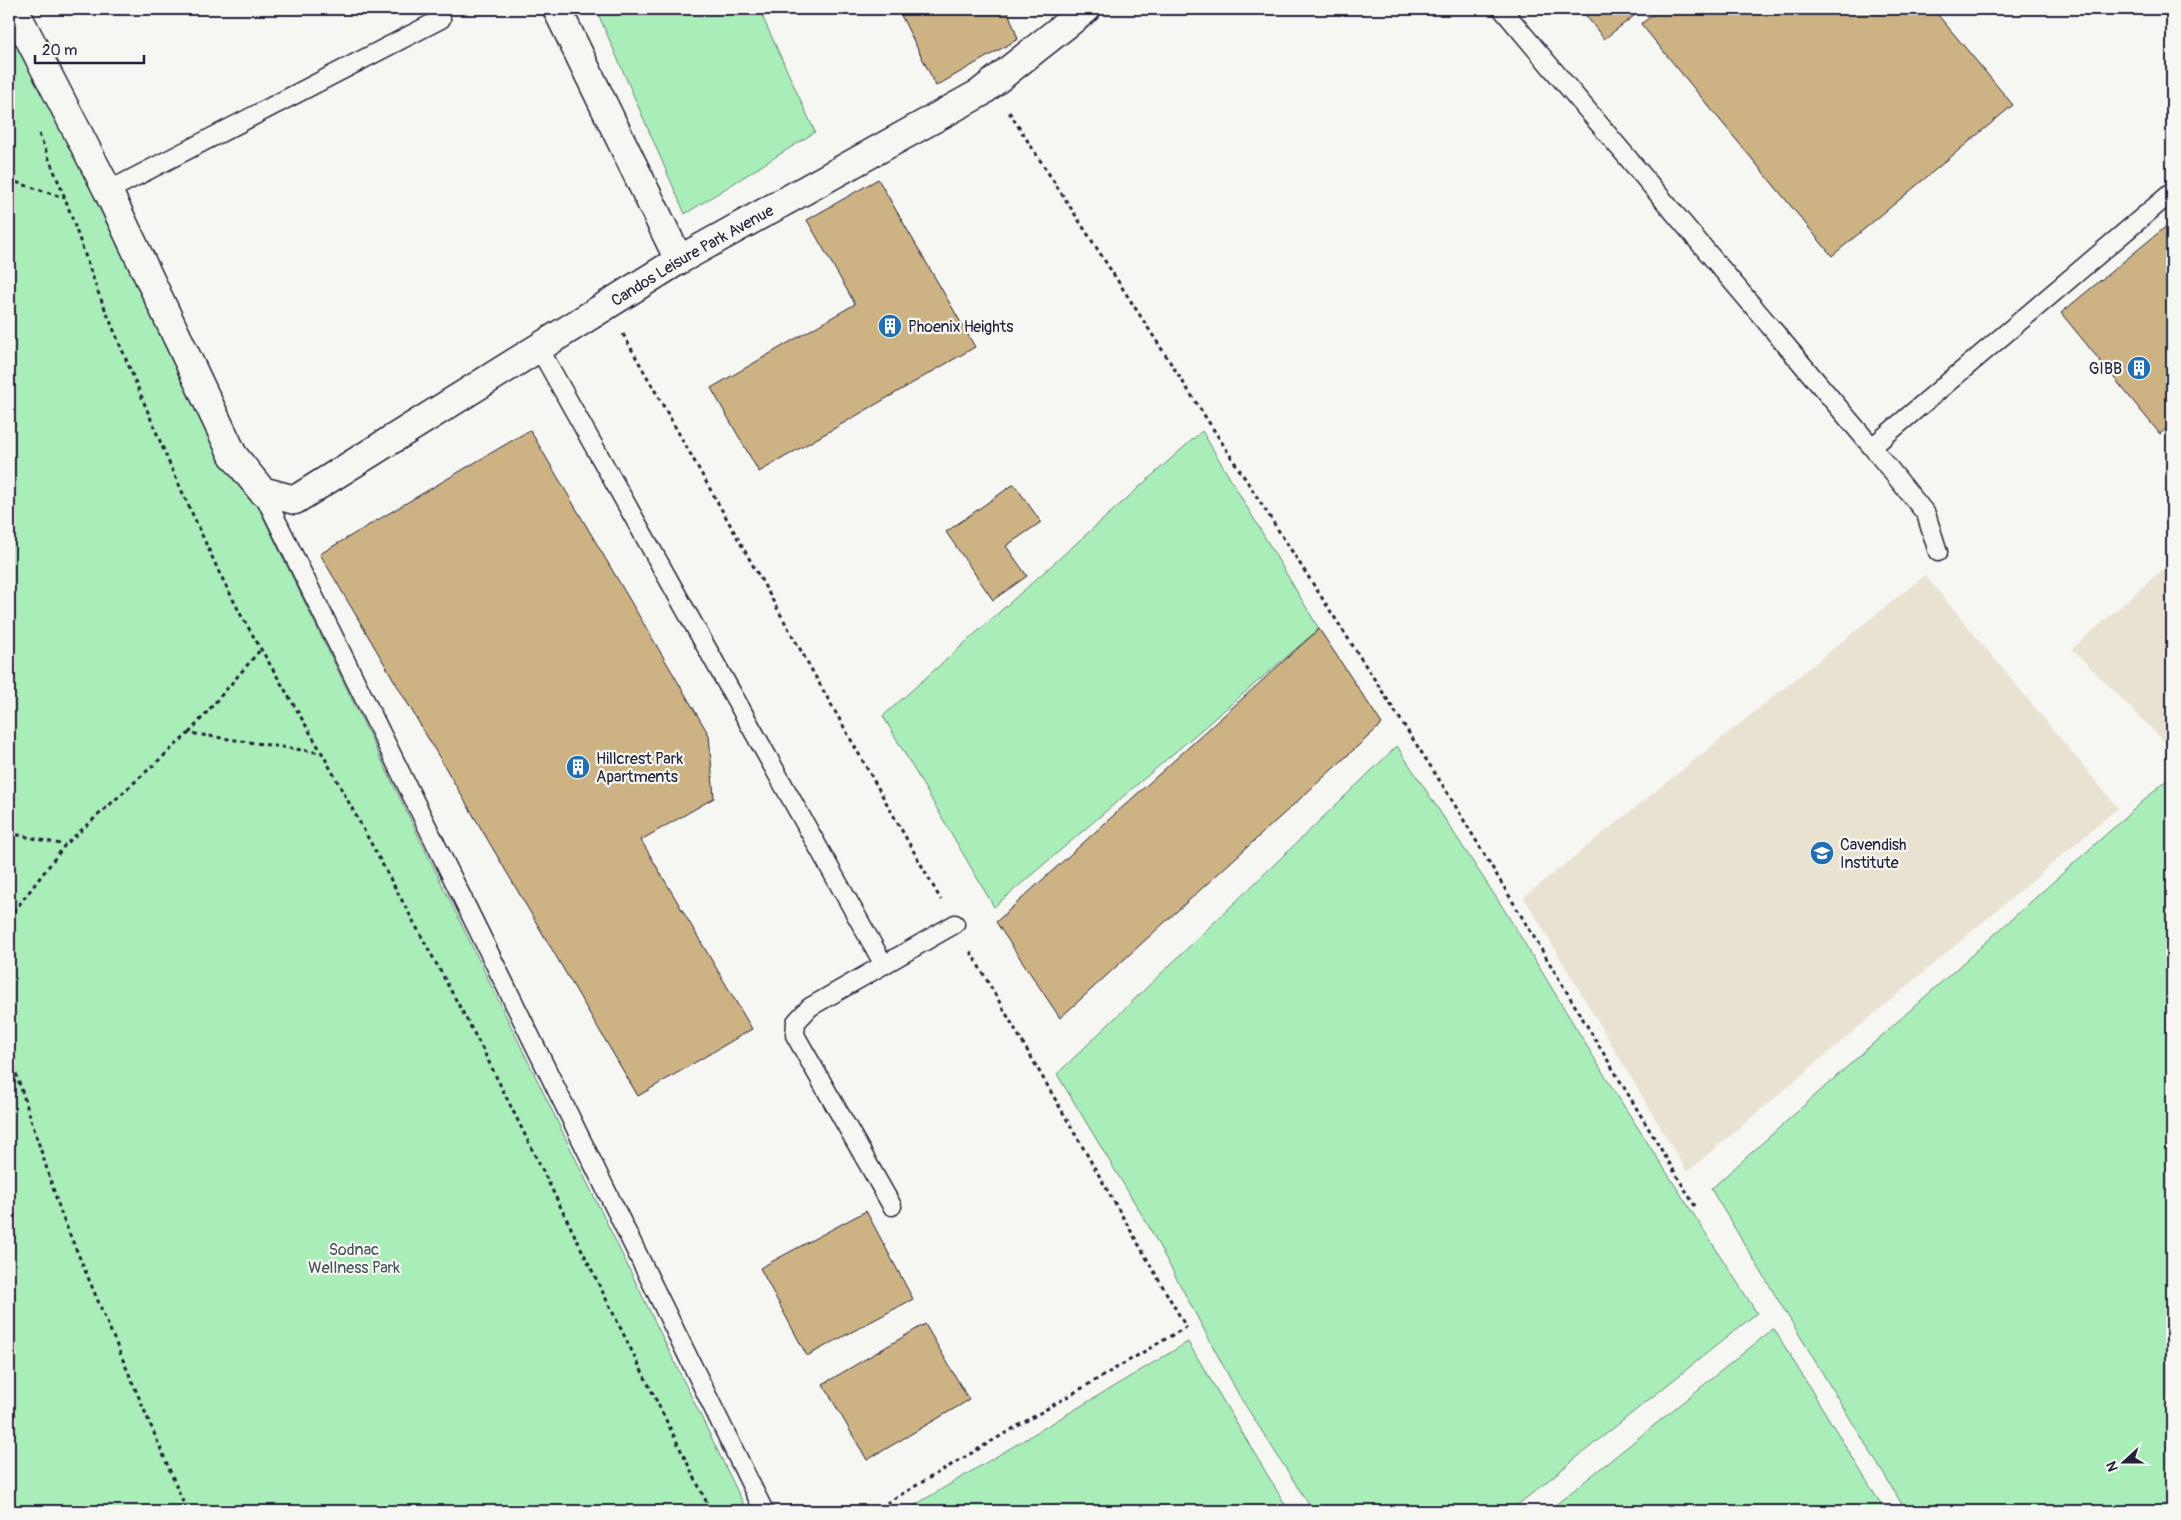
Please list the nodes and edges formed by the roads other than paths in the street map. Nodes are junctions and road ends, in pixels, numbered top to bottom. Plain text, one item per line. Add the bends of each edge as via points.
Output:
1 (14, 9) edge
2 (557, 9) edge
3 (1086, 9) edge
4 (1502, 9) edge
5 (441, 19) dead end
6 (108, 191) junction
7 (2172, 192) edge
8 (679, 260) junction
9 (539, 348) junction
10 (1872, 447) junction
11 (262, 491) junction
12 (1938, 552) dead end
13 (956, 924) road end
14 (884, 965) junction
15 (892, 1206) dead end
16 (764, 1511) edge

1 - 6 street
2 - 8 street
3 - 8 street, Candos Leisure Park Avenue via 980,93
4 - 10 lane
5 - 6 lane
6 - 11 street via 233,455
7 - 10 lane
8 - 9 street, Candos Leisure Park Avenue
9 - 11 street, Candos Leisure Park Avenue via 295,500
9 - 14 lane
10 - 12 lane via 1926,514
11 - 16 lane
13 - 14 lane
14 - 15 lane via 810,1007 796,1022 795,1035

